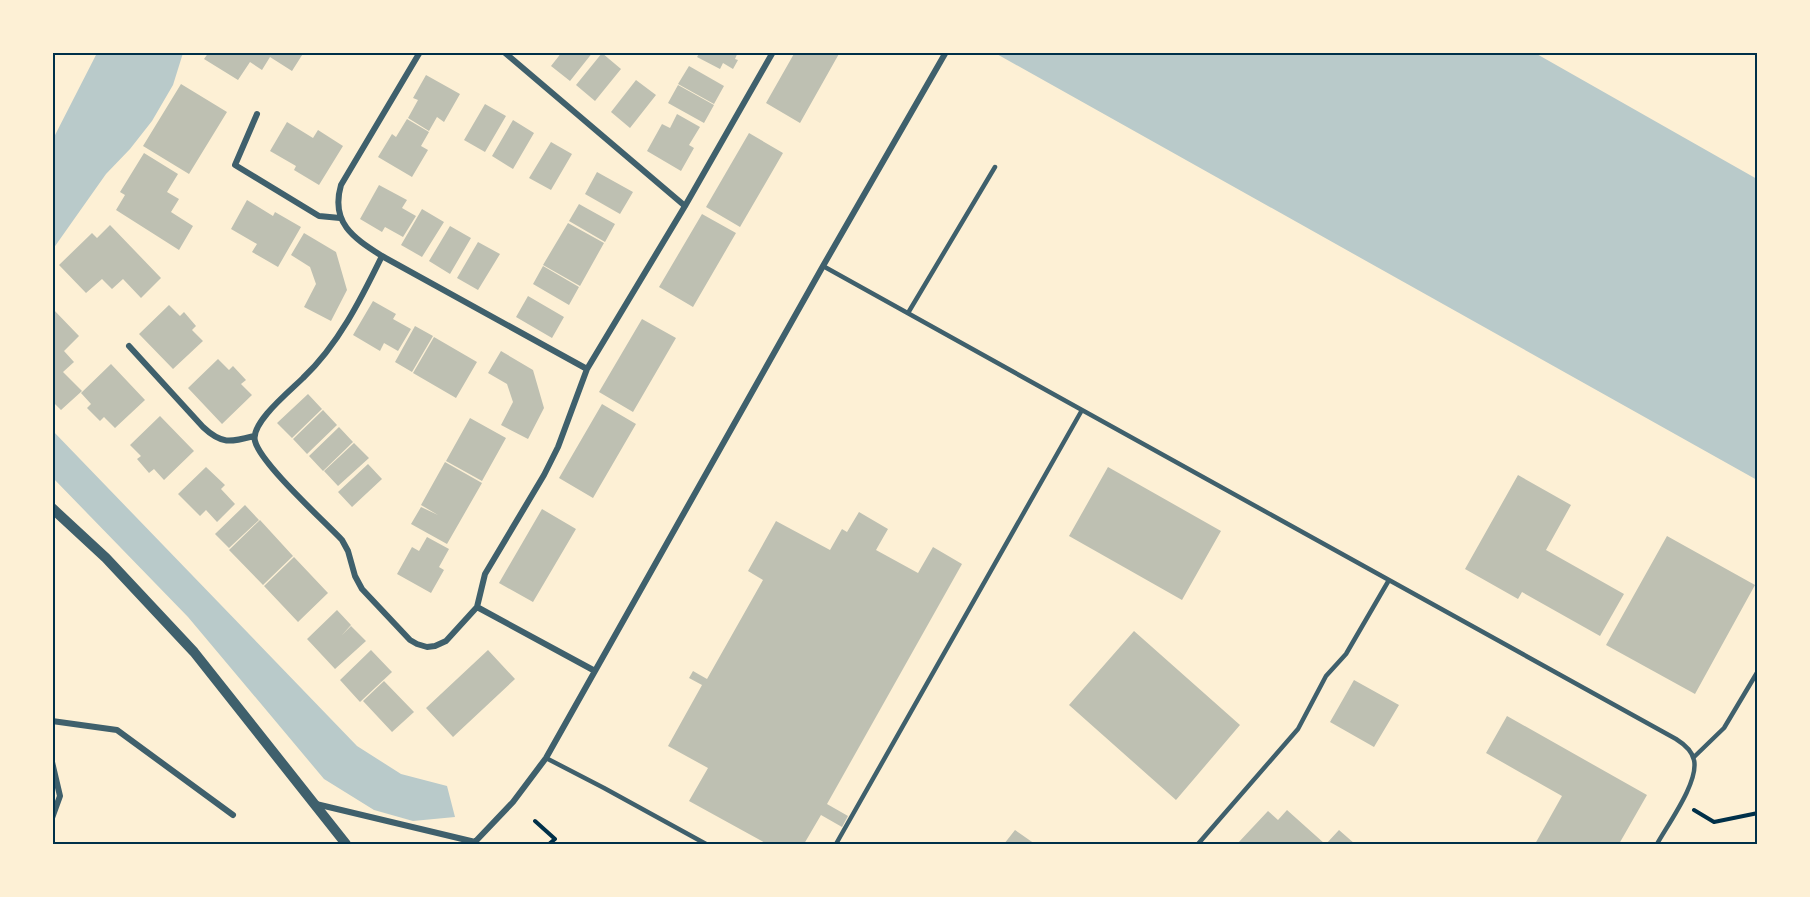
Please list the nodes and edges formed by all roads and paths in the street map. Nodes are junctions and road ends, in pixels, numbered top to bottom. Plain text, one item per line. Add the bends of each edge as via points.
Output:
1 (420, 52) edge
2 (504, 52) edge
3 (773, 52) edge
4 (946, 52) edge
5 (256, 114) dead end
6 (995, 166) dead end
7 (685, 206) junction
8 (340, 218) junction
9 (382, 256) junction
10 (823, 266) junction
11 (908, 313) junction
12 (129, 346) dead end
13 (588, 369) junction
14 (1082, 410) junction
15 (254, 436) junction
16 (52, 508) edge
17 (1389, 580) junction
18 (477, 608) junction
19 (596, 671) junction
20 (1758, 671) edge
21 (52, 721) edge
22 (1694, 757) junction
23 (546, 758) junction
24 (52, 762) edge
25 (1680, 802) junction
26 (315, 804) junction
27 (1758, 813) edge
28 (233, 815) dead end
29 (52, 818) edge
30 (535, 820) dead end
31 (474, 843) edge
32 (346, 844) edge
33 (549, 844) edge
34 (706, 844) edge
35 (836, 844) edge
36 (1198, 844) edge
37 (1656, 844) edge

1 - 8 street via 341,185
2 - 7 street
3 - 7 street
4 - 10 street
5 - 8 street via 235,165 319,216
6 - 11 lane
7 - 13 street
8 - 9 street via 363,244
9 - 13 street
9 - 15 street via 329,350 271,409
10 - 11 lane
10 - 19 street
11 - 14 lane
12 - 15 street via 216,438 229,442
13 - 18 street via 553,456 485,574
14 - 17 lane
14 - 35 lane
15 - 18 street via 258,449 278,475 346,545 362,589 410,640 427,647 446,641
16 - 26 street via 106,558 194,652
17 - 22 lane via 1676,739
17 - 36 lane via 1346,654 1326,676 1298,729
18 - 19 street
19 - 23 street
20 - 22 lane via 1724,728
21 - 28 street via 117,730
22 - 25 lane via 1691,784
23 - 31 street via 513,802
23 - 34 lane
24 - 29 street via 60,796
25 - 27 path via 1714,822
25 - 37 lane
26 - 31 street
26 - 32 street
30 - 33 path via 555,838

